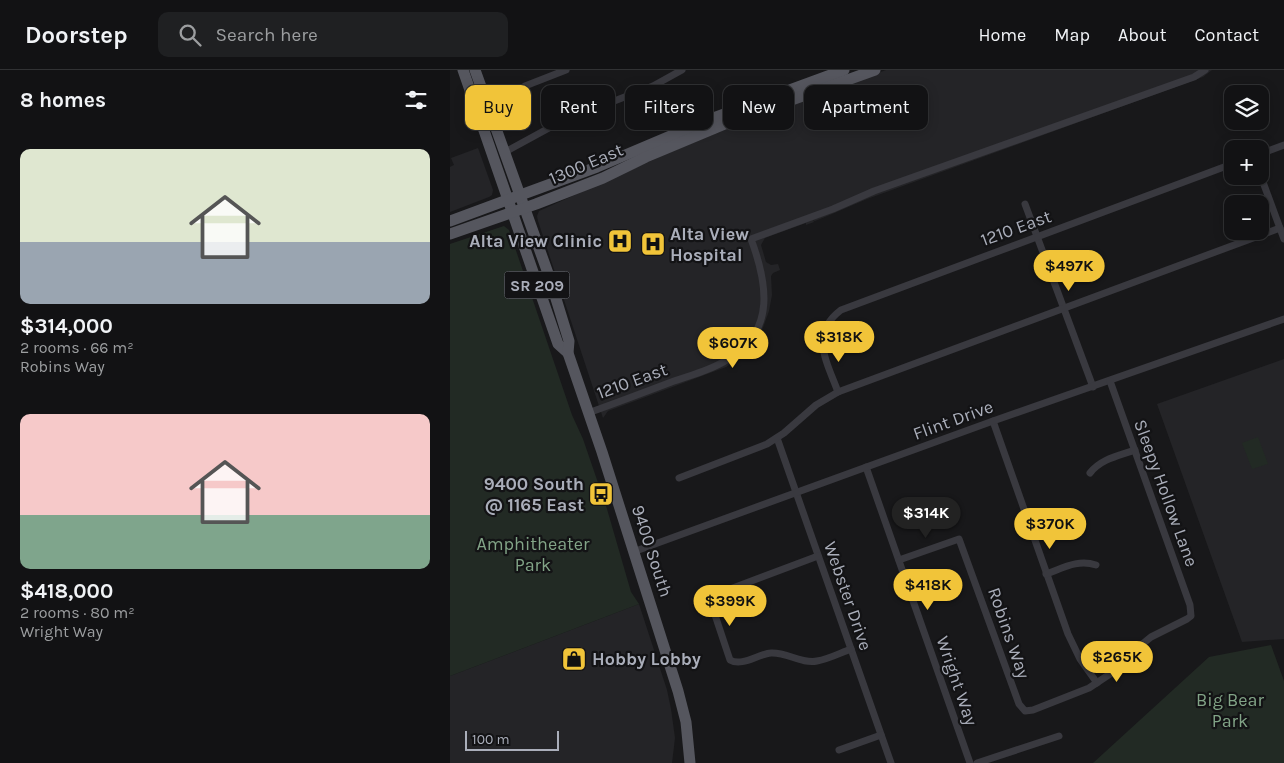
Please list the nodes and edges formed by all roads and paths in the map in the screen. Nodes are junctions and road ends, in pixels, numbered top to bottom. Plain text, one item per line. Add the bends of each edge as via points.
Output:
1 (463, 70) edge
2 (475, 70) edge
3 (566, 70) edge
4 (682, 70) edge
5 (844, 70) edge
6 (875, 70) edge
7 (1206, 70) edge
8 (481, 85) edge
9 (528, 85) edge
10 (497, 130) edge
11 (1284, 145) edge
12 (1269, 151) edge
13 (505, 152) junction
14 (1224, 167) edge
15 (1264, 185) edge
16 (521, 195) junction
17 (508, 200) junction
18 (1025, 204) dead end
19 (525, 208) junction
20 (512, 212) junction
21 (450, 221) edge
22 (1280, 228) junction
23 (450, 234) edge
24 (1037, 236) junction
25 (1284, 239) edge
26 (1064, 308) junction
27 (1284, 319) edge
28 (568, 353) junction
29 (1110, 381) junction
30 (1093, 387) junction
31 (838, 392) junction
32 (588, 413) junction
33 (993, 421) junction
34 (777, 438) junction
35 (1135, 450) junction
36 (866, 467) junction
37 (1090, 473) dead end
38 (678, 478) dead end
39 (796, 493) junction
40 (633, 552) junction
41 (818, 556) junction
42 (899, 560) junction
43 (1096, 565) dead end
44 (1046, 574) junction
45 (851, 649) junction
46 (1097, 683) junction
47 (881, 735) junction
48 (1059, 736) dead end
49 (839, 750) dead end
50 (690, 763) edge
51 (891, 763) edge
52 (970, 763) edge
53 (977, 763) edge

1 - 17 main road, 9400 South / SR 209
2 - 8 main road, 9400 South / SR 209
3 - 9 street
4 - 13 street via 653,86 560,122
5 - 16 main road, 1300 East
6 - 19 main road, 1300 East via 725,124 603,178
7 - 32 street, 1210 East via 751,239 762,272 764,306 756,330 744,347 710,368
10 - 13 main road, 9400 South / SR 209
11 - 12 street
13 - 16 main road, 9400 South / SR 209
14 - 24 street, 1210 East
15 - 22 street
16 - 17 main road, 1300 East
16 - 19 main road, 9400 South / SR 209
17 - 20 main road, 9400 South / SR 209
17 - 21 main road, 1300 East
18 - 24 street
19 - 20 main road, 1300 East
19 - 28 main road, 9400 South / SR 209 via 569,341
20 - 23 main road, 1300 East
20 - 28 main road, 9400 South / SR 209 via 558,344
22 - 25 street
22 - 26 street
24 - 26 street
24 - 31 street, 1210 East via 834,315 823,337 824,355
26 - 30 street
26 - 31 street
27 - 29 street, Flint Drive
28 - 32 main road, 9400 South / SR 209
29 - 30 street, Flint Drive
29 - 35 street, Sleepy Hollow Lane
30 - 33 street, Flint Drive
31 - 34 street
32 - 40 main road, 9400 South / SR 209
33 - 36 street, Flint Drive
33 - 44 street
34 - 38 street
34 - 39 street, Webster Drive
35 - 37 street via 1104,461
35 - 46 street, Sleepy Hollow Lane via 1188,598 1191,616 1151,637
36 - 39 street, Flint Drive
36 - 42 street, Wright Way
39 - 40 street, Flint Drive
39 - 41 street, Webster Drive
40 - 50 main road, 9400 South / SR 209 via 680,696
41 - 45 street, Webster Drive
41 - 45 street via 709,597 730,660 738,662 775,653 803,661 817,661
42 - 46 street, Robins Way via 959,539 1024,711
42 - 52 street, Wright Way
43 - 44 street via 1080,562
44 - 46 street via 1073,647
45 - 47 street, Webster Drive
47 - 49 street
47 - 51 street, Webster Drive
48 - 53 street

